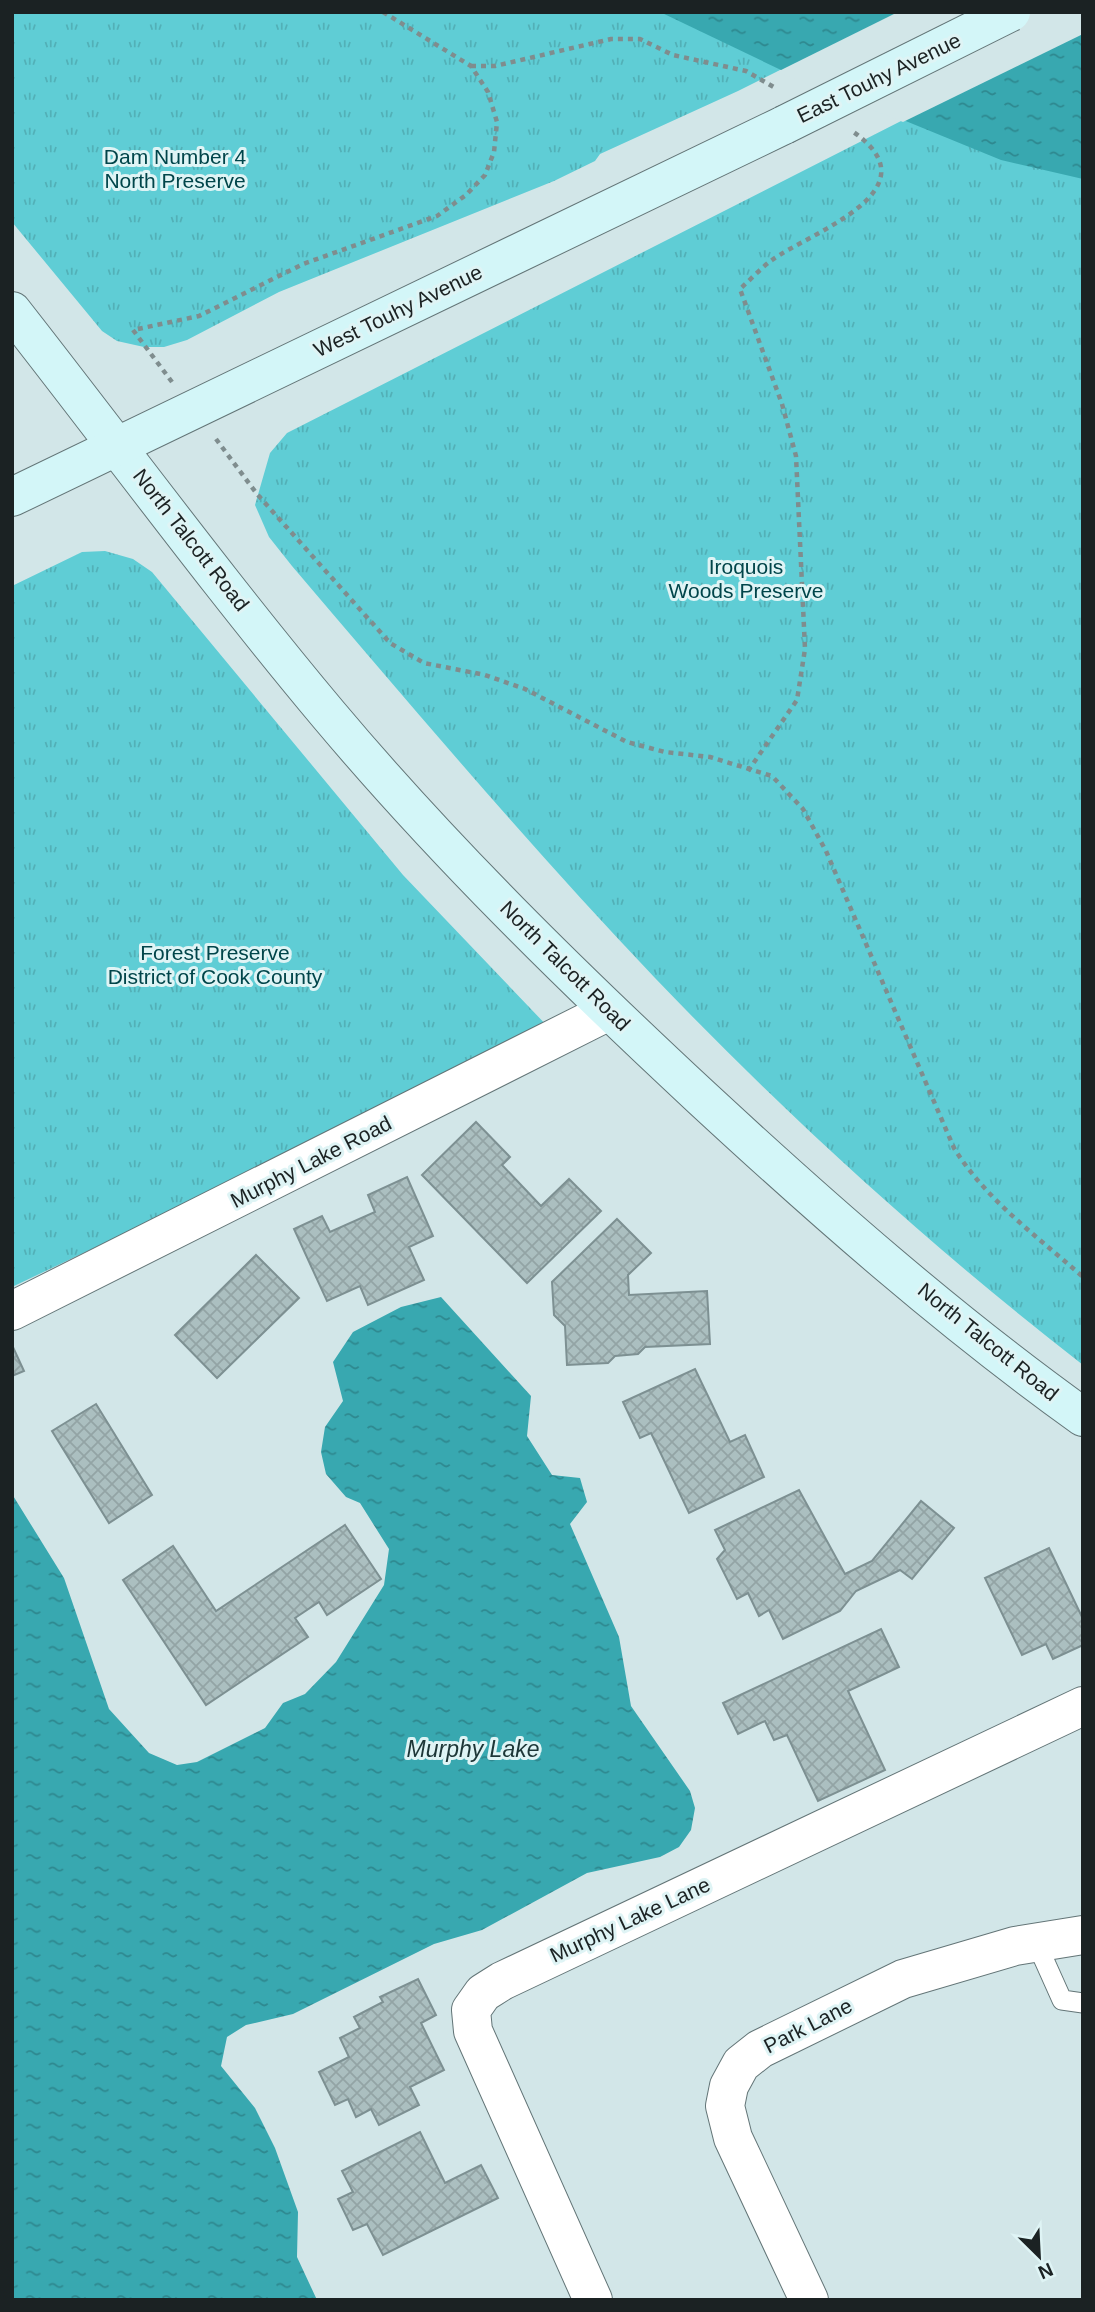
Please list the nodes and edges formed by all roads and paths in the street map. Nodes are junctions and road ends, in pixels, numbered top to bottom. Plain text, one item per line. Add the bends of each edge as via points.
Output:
1 (383, 12) edge
2 (1011, 12) edge
3 (784, 125) joint
4 (740, 289) dead end
5 (12, 311) edge
6 (133, 330) dead end
7 (116, 446) junction
8 (257, 494) dead end
9 (12, 497) edge
10 (748, 771) junction
11 (609, 1011) junction
12 (1083, 1277) edge
13 (12, 1311) edge
14 (1083, 1417) edge
15 (1083, 1706) edge
16 (1083, 1935) edge
17 (1036, 1942) junction
18 (1083, 2003) edge
19 (593, 2300) edge
20 (808, 2300) edge

1 - 6 path via 471,66 488,92 496,122 494,152 485,175 437,215 303,264 199,316
2 - 3 main road, East Touhy Avenue, bridge
3 - 7 main road, West Touhy Avenue
4 - 10 path via 796,456 806,649 797,699
5 - 7 main road, North Talcott Road
7 - 9 main road, West Touhy Avenue
7 - 11 main road, North Talcott Road via 329,715 452,853
8 - 10 path via 390,643 424,663 485,675 525,690 627,742 710,758
10 - 12 path via 772,776 803,809 826,851 938,1117 969,1172
11 - 13 street, Murphy Lake Road
11 - 14 main road, North Talcott Road via 793,1182 1027,1377
15 - 19 street, Murphy Lake Lane via 483,1993 471,2010 473,2031
16 - 17 street, Park Lane
17 - 18 lane via 1062,2000
17 - 20 street, Park Lane via 962,1959 904,1979 760,2049 741,2064 725,2106 733,2138

